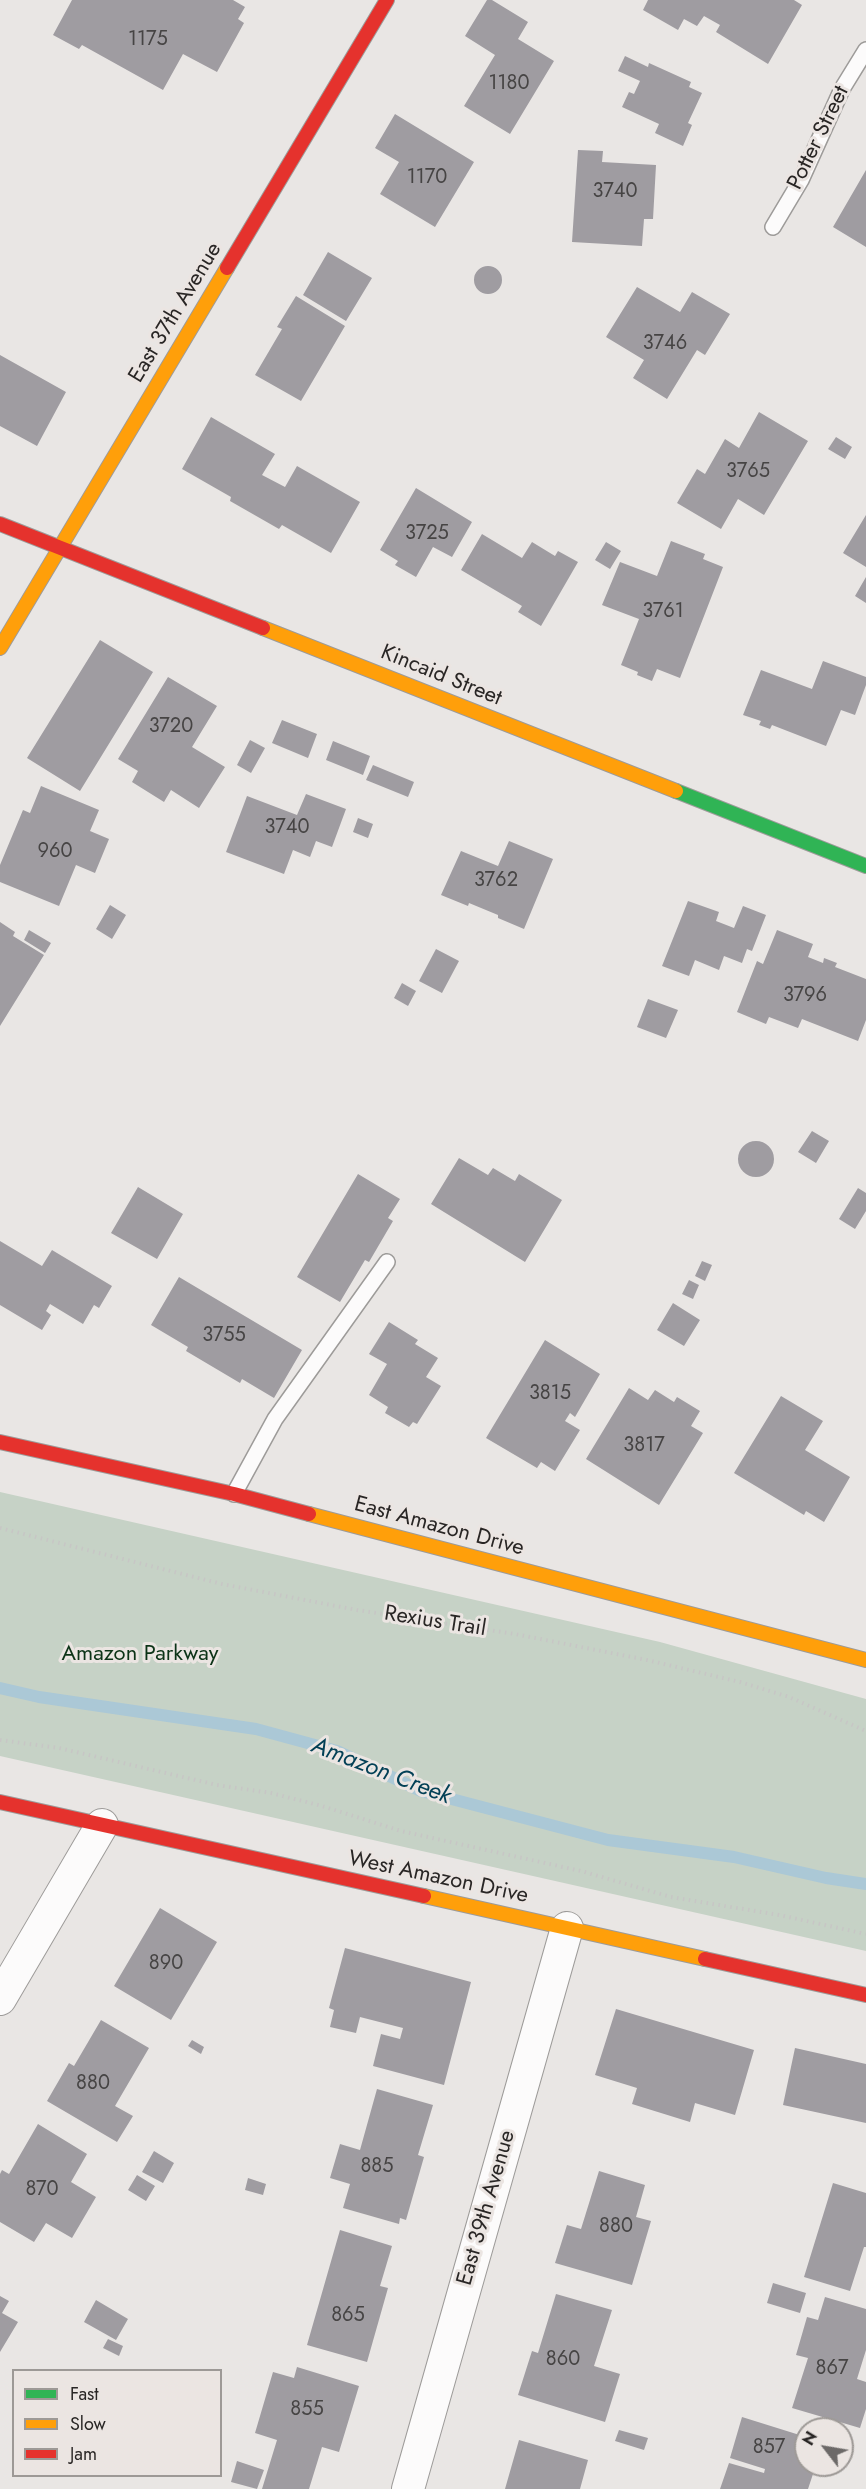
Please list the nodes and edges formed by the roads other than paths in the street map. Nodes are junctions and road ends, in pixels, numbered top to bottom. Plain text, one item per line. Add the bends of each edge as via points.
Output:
1 (387, 0) edge
2 (866, 50) edge
3 (773, 227) dead end
4 (0, 524) edge
5 (60, 548) junction
6 (0, 648) edge
7 (866, 866) edge
8 (387, 1262) dead end
9 (0, 1442) edge
10 (234, 1494) junction
11 (866, 1660) edge
12 (0, 1802) edge
13 (102, 1825) junction
14 (567, 1928) junction
15 (866, 1995) edge
16 (0, 1999) edge
17 (408, 2489) edge

1 - 5 street, East 37th Avenue
2 - 3 lane, Potter Street via 842,89 801,180
4 - 5 street, Kincaid Street
5 - 6 street, East 37th Avenue
5 - 7 street, Kincaid Street
8 - 10 lane via 274,1419
9 - 10 street, East Amazon Drive
10 - 11 street, East Amazon Drive
12 - 13 street, West Amazon Drive
13 - 14 street, West Amazon Drive
13 - 16 street
14 - 15 street, West Amazon Drive
14 - 17 street, East 39th Avenue

